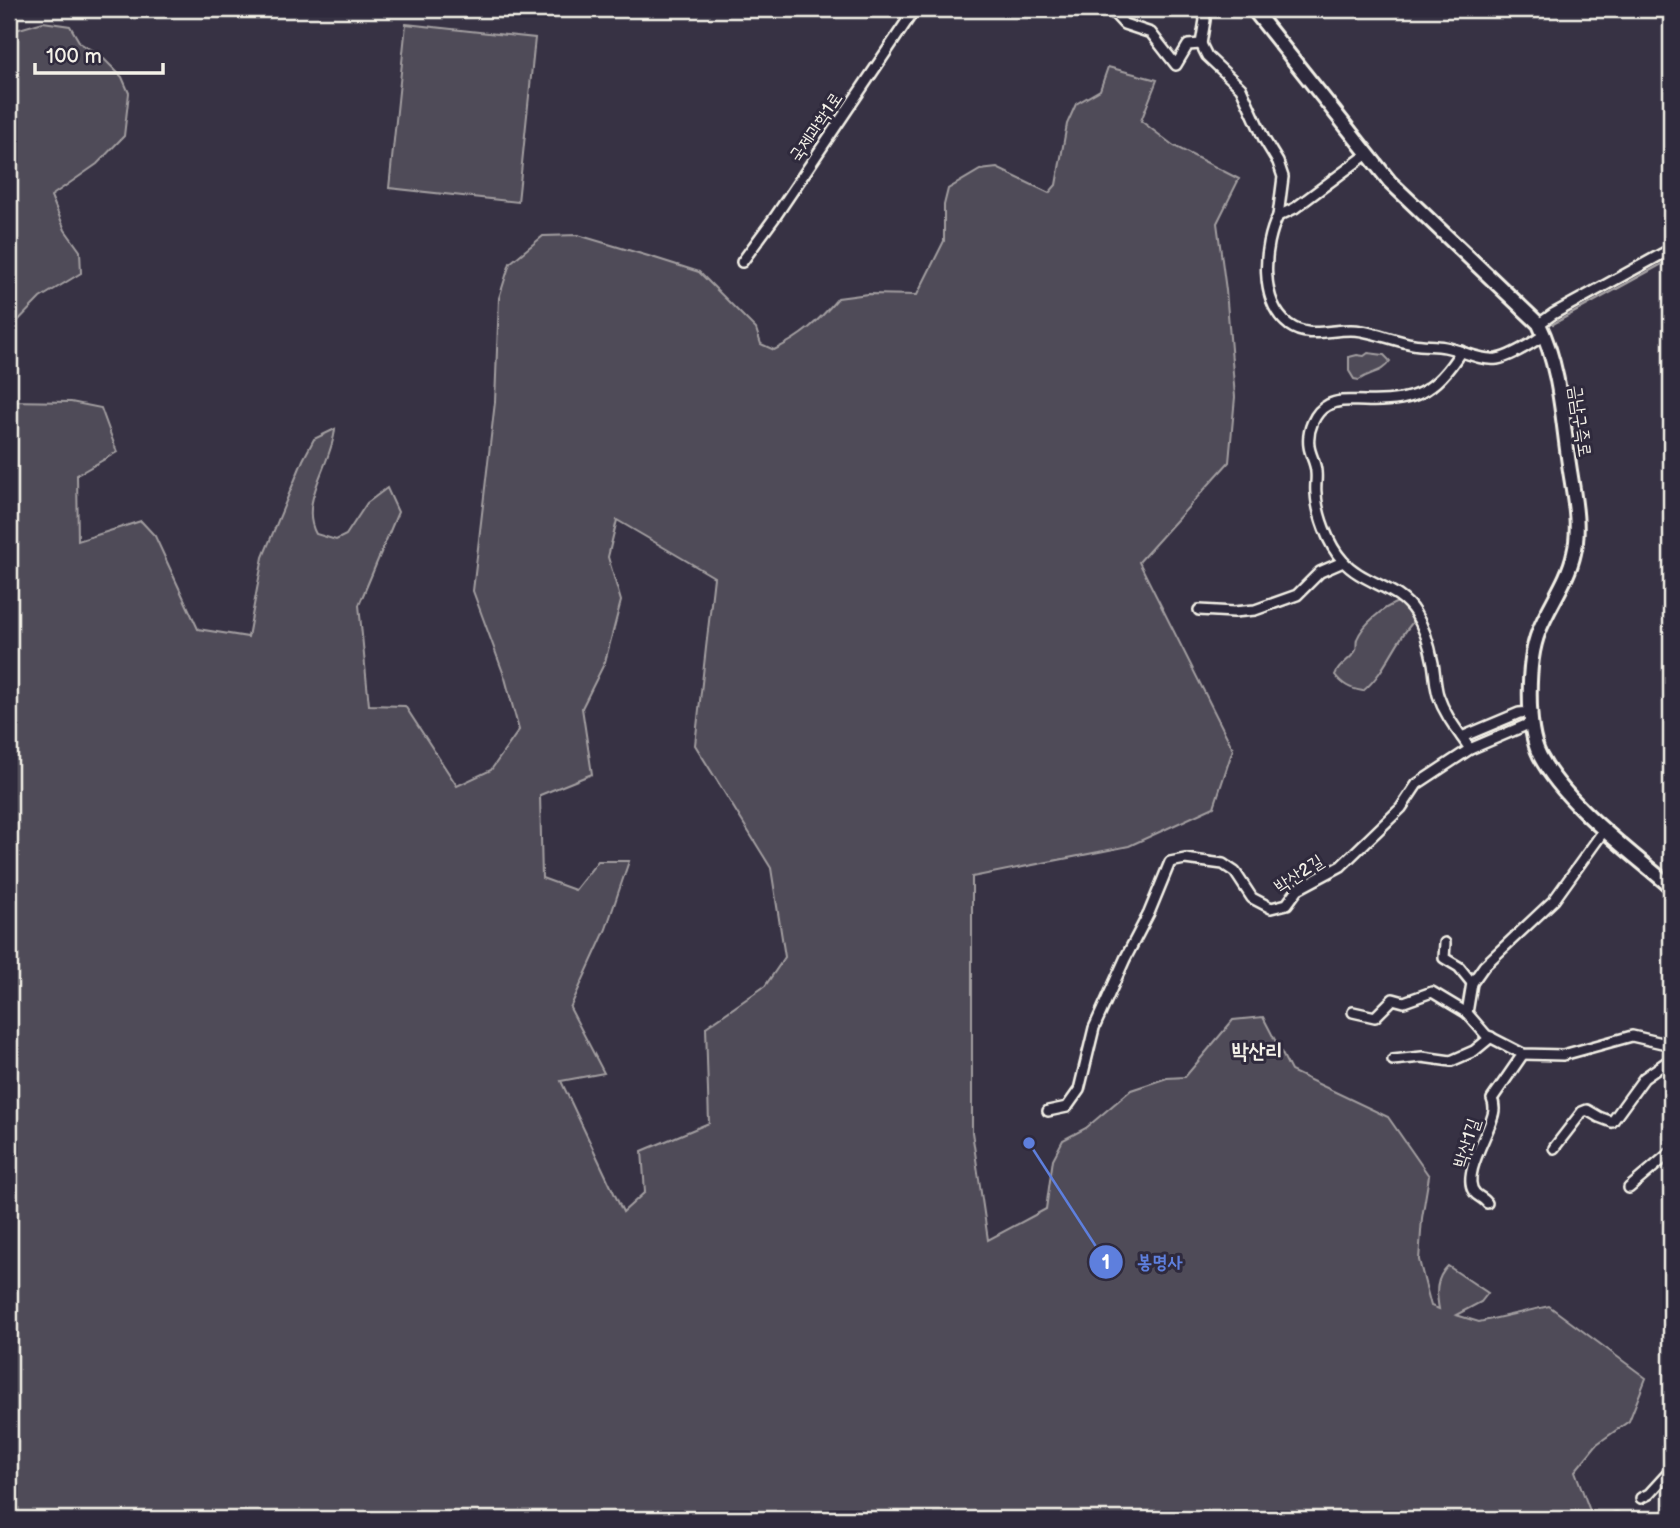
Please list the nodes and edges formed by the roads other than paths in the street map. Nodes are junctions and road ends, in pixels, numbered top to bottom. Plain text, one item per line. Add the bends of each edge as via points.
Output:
1 (915, 9) edge
2 (1110, 9) edge
3 (1203, 9) edge
4 (1253, 9) edge
5 (1201, 44) junction
6 (1366, 155) junction
7 (1278, 216) junction
8 (1671, 249) edge
9 (742, 262) dead end
10 (1542, 329) junction
11 (1461, 351) junction
12 (1343, 562) junction
13 (1199, 610) dead end
14 (1531, 717) junction
15 (1462, 737) junction
16 (1470, 749) junction
17 (1605, 829) junction
18 (1671, 887) edge
19 (1445, 943) dead end
20 (1472, 983) junction
21 (1353, 1012) dead end
22 (1467, 1013) junction
23 (1491, 1037) junction
24 (1671, 1045) edge
25 (1523, 1054) junction
26 (1671, 1059) edge
27 (1393, 1060) dead end
28 (1048, 1111) dead end
29 (1554, 1148) dead end
30 (1671, 1152) edge
31 (1629, 1188) dead end
32 (1487, 1203) dead end
33 (1671, 1470) edge
34 (1641, 1498) dead end

1 - 9 street, 국제과학1로
2 - 5 street via 1124,24 1151,33 1176,65 1188,45
3 - 5 street
4 - 6 main road
5 - 7 street via 1241,88 1278,162 1283,177
6 - 7 street
6 - 10 main road
7 - 11 street via 1270,232 1268,288 1273,305 1289,325 1314,334 1363,331
8 - 10 street via 1553,314
10 - 11 street via 1495,359
10 - 14 main road, 금남구즉로 via 1557,378 1577,520 1575,553 1538,632 1531,662
11 - 12 street via 1444,377 1415,395 1385,402 1331,403 1312,423 1309,447 1317,471 1319,511
12 - 13 street via 1320,572 1297,595 1255,610
12 - 15 street via 1387,587 1415,613 1429,646 1442,706
14 - 15 street via 1519,713
14 - 16 street, 박산2길
14 - 17 main road, 금남구즉로 via 1538,753 1553,778
15 - 16 street
16 - 28 street, 박산2길 via 1417,784 1401,808 1341,866 1298,889 1287,904 1271,908 1252,898 1235,872 1223,864 1185,859 1170,862 1094,1028 1079,1090 1067,1107
17 - 18 main road, 금남구즉로
17 - 20 street via 1555,900 1499,950
19 - 20 street via 1444,958
20 - 22 street
21 - 22 street via 1376,1017 1393,999 1404,1002 1432,992
22 - 23 street
23 - 25 street
23 - 27 street via 1451,1061
24 - 25 street via 1632,1035 1563,1055
25 - 32 street, 박산1길 via 1492,1098 1495,1108 1474,1167 1473,1191
26 - 29 street via 1644,1077 1612,1122 1582,1112
30 - 31 street
33 - 34 street

